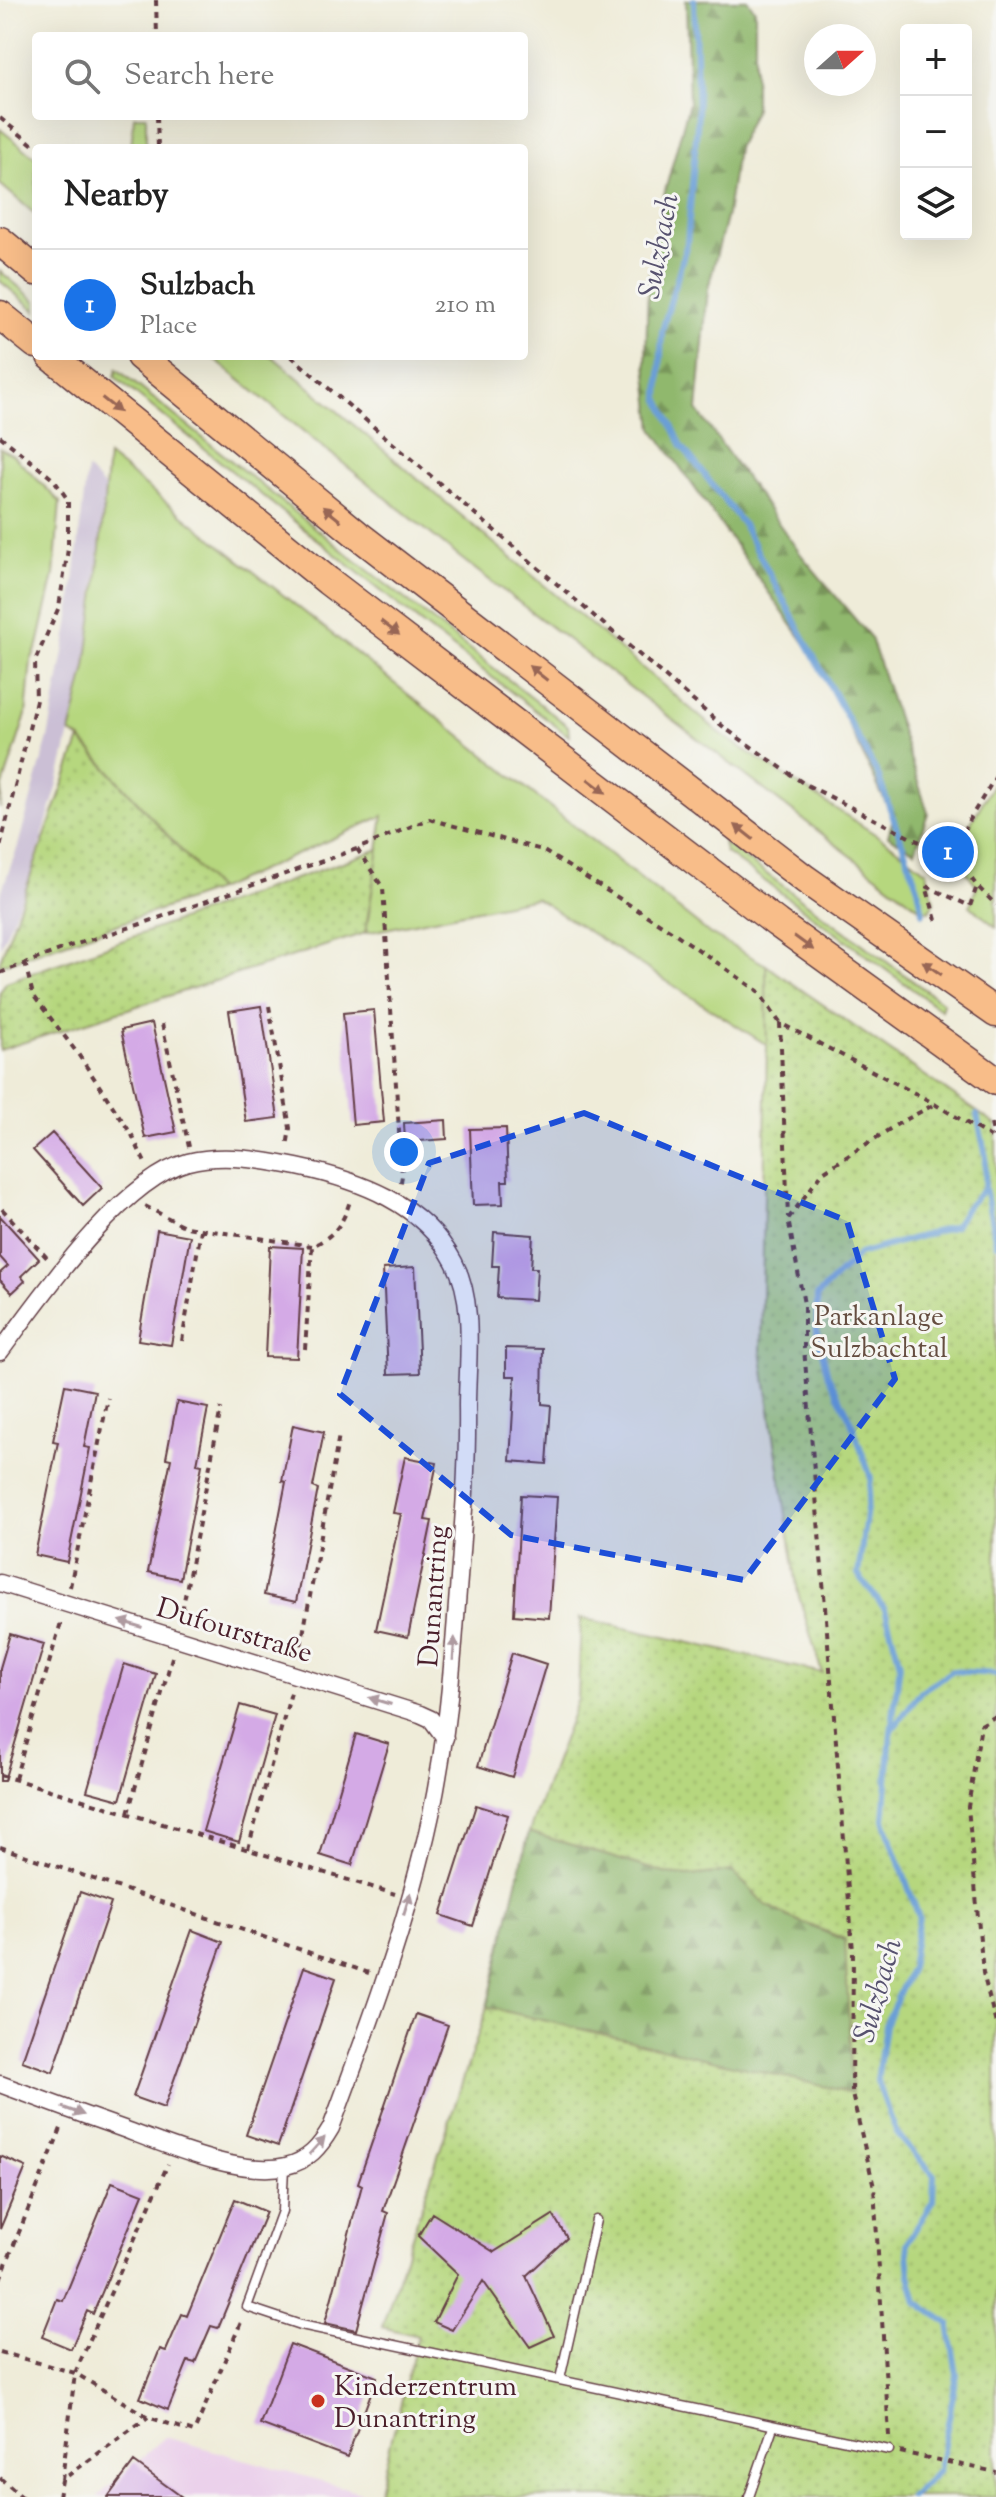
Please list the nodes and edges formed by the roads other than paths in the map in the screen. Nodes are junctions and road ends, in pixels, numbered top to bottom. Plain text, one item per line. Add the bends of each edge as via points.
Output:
1 (0, 241) edge
2 (32, 268) edge
3 (0, 315) edge
4 (32, 341) edge
5 (56, 360) edge
6 (145, 360) edge
7 (996, 1013) edge
8 (996, 1081) edge
9 (0, 1352) edge
10 (0, 1583) edge
11 (445, 1738) junction
12 (0, 2084) edge
13 (284, 2167) junction
14 (596, 2220) dead end
15 (560, 2379) junction
16 (773, 2427) junction
17 (889, 2450) road end
18 (749, 2497) edge

1 - 2 highway
3 - 4 highway
5 -> 8 highway via 341,590 777,923
7 -> 6 highway via 805,879 358,535
11 -> 9 street, Dunantring via 468,1469 467,1312 457,1266 444,1245 398,1201 284,1165 245,1159 192,1161 153,1178 125,1199
11 -> 10 street, Dufourstraße via 431,1719 420,1714
13 -> 11 street, Dunantring via 311,2155 331,2128 422,1856
12 -> 13 street via 175,2148 246,2167
13 - 15 lane via 282,2211 247,2307 301,2325
14 - 15 lane
15 - 16 lane
16 - 17 lane
16 - 18 lane

